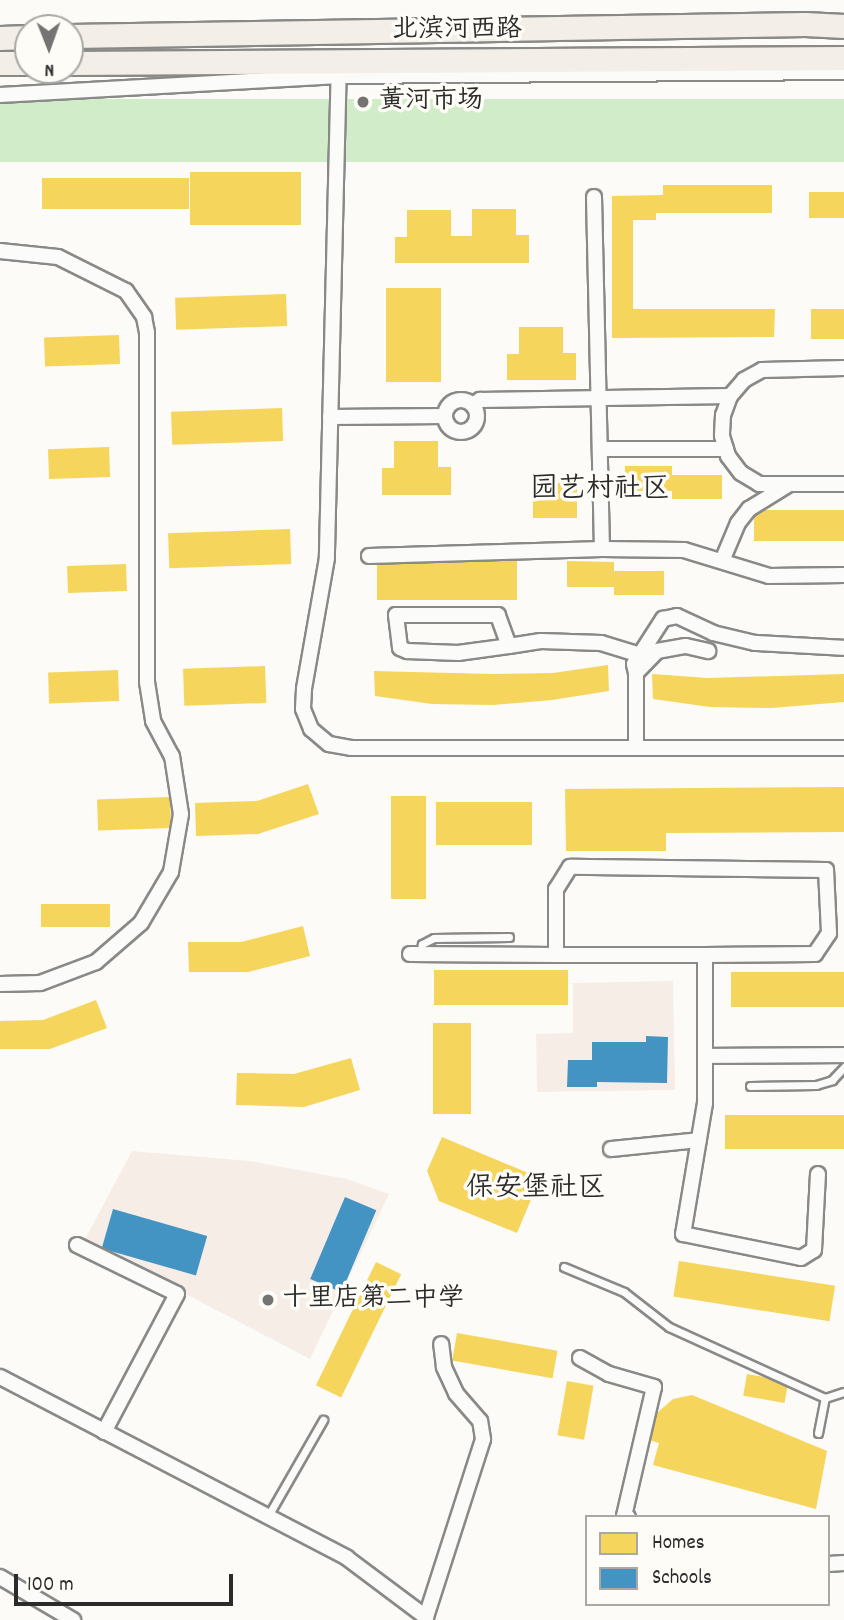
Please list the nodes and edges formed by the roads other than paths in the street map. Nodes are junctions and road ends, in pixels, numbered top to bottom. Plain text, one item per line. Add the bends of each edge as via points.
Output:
1 (844, 26) edge
2 (84, 36) edge
3 (844, 58) edge
4 (84, 63) edge
5 (339, 68) junction
6 (844, 72) edge
7 (0, 95) edge
8 (594, 197) dead end
9 (0, 251) edge
10 (844, 368) edge
11 (730, 396) junction
12 (599, 399) junction
13 (473, 405) junction
14 (444, 416) junction
15 (330, 417) junction
16 (600, 449) junction
17 (726, 449) junction
18 (789, 484) junction
19 (844, 484) edge
20 (602, 549) junction
21 (369, 556) dead end
22 (722, 561) junction
23 (844, 575) edge
24 (509, 646) junction
25 (844, 648) edge
26 (708, 651) dead end
27 (640, 655) junction
28 (636, 673) junction
29 (636, 747) junction
30 (844, 748) edge
31 (509, 937) dead end
32 (415, 954) joint
33 (556, 955) junction
34 (705, 956) junction
35 (0, 984) edge
36 (844, 1055) edge
37 (705, 1056) junction
38 (844, 1067) edge
39 (750, 1086) dead end
40 (699, 1140) junction
41 (611, 1149) dead end
42 (818, 1174) dead end
43 (76, 1245) dead end
44 (564, 1267) dead end
45 (441, 1344) dead end
46 (580, 1358) dead end
47 (0, 1377) edge
48 (844, 1392) edge
49 (825, 1398) junction
50 (323, 1420) dead end
51 (104, 1432) junction
52 (818, 1433) dead end
53 (624, 1515) edge
54 (267, 1517) junction
55 (0, 1577) edge
56 (426, 1618) edge
57 (73, 1620) edge

1 - 2 main road, 北滨河西路
3 - 5 main road, 北滨河西路
4 - 5 main road, 北滨河西路
5 - 6 street
5 - 7 street
5 - 15 street
8 - 12 street
9 - 35 street via 58,257 126,291 144,317 147,682 153,721 172,756 181,814 171,872 141,923 96,962 40,983
10 - 11 street via 762,370 744,380
11 - 12 street
11 - 17 street via 723,415
12 - 13 street via 480,400
12 - 16 street
13 - 14 street via 455,401
13 - 14 street via 477,417 466,432 449,427
14 - 15 street
15 - 29 street via 326,575 304,689 303,709 311,729 329,744 351,748
16 - 17 street
16 - 20 street
17 - 18 street via 741,473 759,484
18 - 19 street
18 - 22 street via 749,509
20 - 21 street
20 - 22 street via 684,550
22 - 23 street via 769,576
24 - 24 street via 458,653 407,651 400,648 396,615 498,615
24 - 27 street via 541,641 601,643
25 - 27 street via 755,643 713,633 677,616 663,619
26 - 28 street via 686,646 657,651
27 - 28 street via 634,664
28 - 29 street
29 - 30 street
31 - 32 lane via 434,938
32 - 33 street
33 - 34 street
33 - 34 street via 556,889 570,867 826,870 829,933 815,954
34 - 37 street
36 - 37 street
37 - 40 street
38 - 39 lane via 832,1080 816,1085
40 - 41 street
40 - 42 street via 683,1234 801,1258 814,1250
43 - 51 street via 177,1294
44 - 49 lane via 624,1292 669,1327
45 - 56 street via 444,1367 456,1393 480,1421 483,1439
46 - 53 street via 609,1374 654,1387
47 - 51 street
48 - 49 lane
49 - 52 lane
50 - 54 lane
51 - 54 street
54 - 56 street via 346,1558
55 - 57 street

